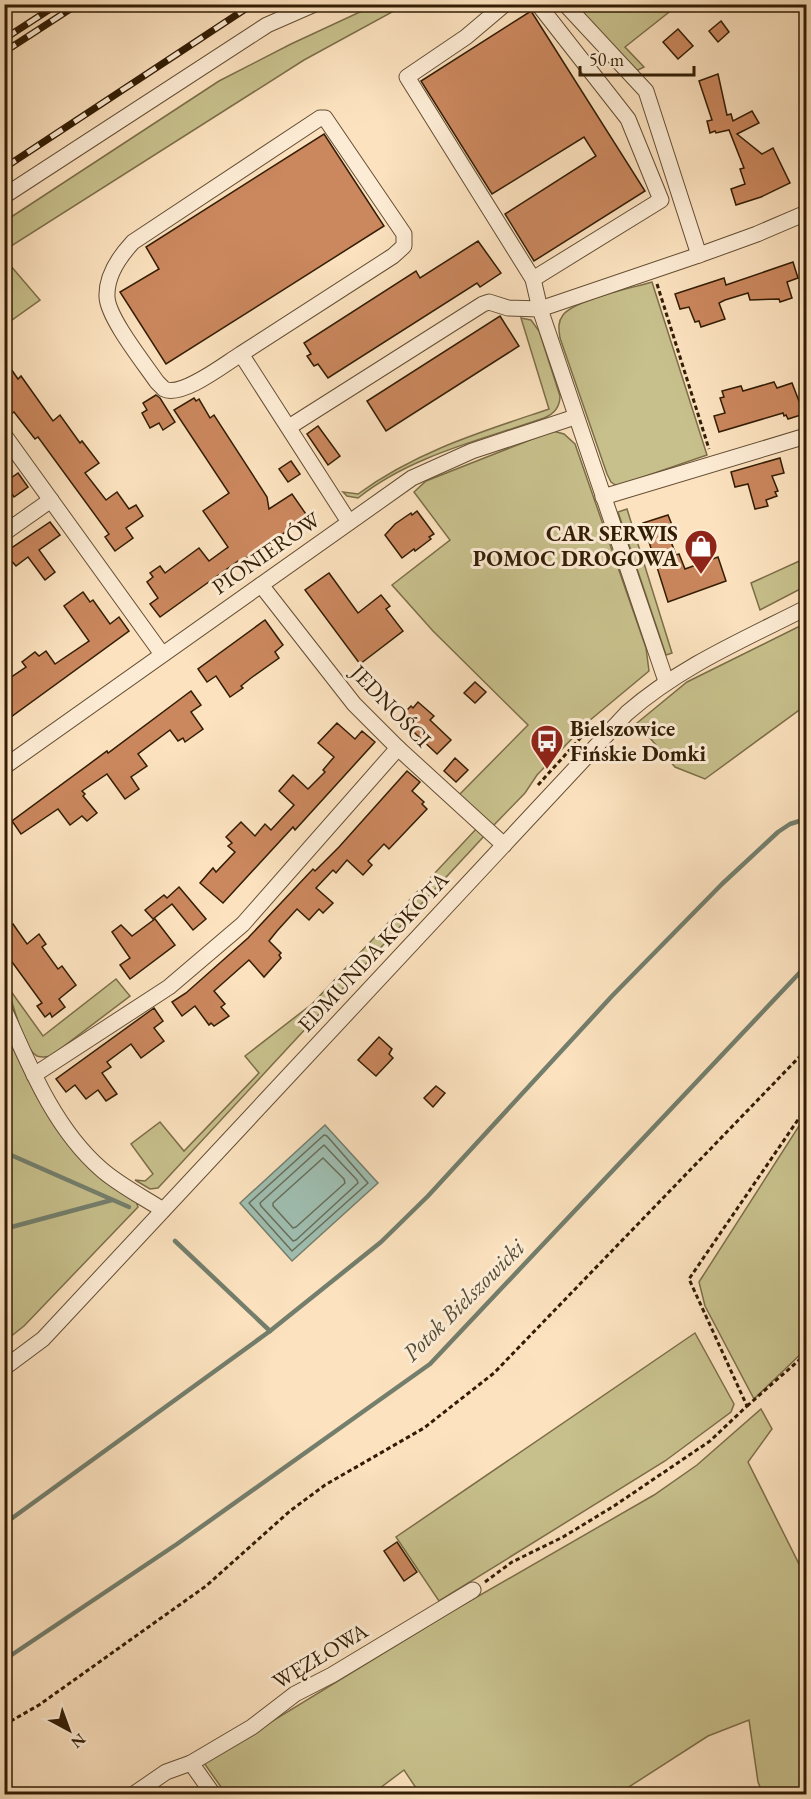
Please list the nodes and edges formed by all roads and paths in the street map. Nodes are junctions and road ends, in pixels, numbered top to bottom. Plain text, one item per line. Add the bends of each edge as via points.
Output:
1 (315, 4) edge
2 (505, 4) edge
3 (537, 4) edge
4 (565, 4) edge
5 (4, 196) edge
6 (807, 213) edge
7 (699, 255) junction
8 (653, 270) junction
9 (533, 279) junction
10 (540, 309) junction
11 (241, 354) junction
12 (575, 417) junction
13 (289, 427) junction
14 (4, 435) edge
15 (807, 436) edge
16 (714, 464) junction
17 (603, 496) junction
18 (51, 500) junction
19 (349, 522) junction
20 (4, 534) edge
21 (261, 585) junction
22 (807, 608) edge
23 (162, 654) junction
24 (666, 681) junction
25 (398, 748) junction
26 (4, 767) edge
27 (504, 845) junction
28 (4, 1009) edge
29 (807, 1050) edge
30 (33, 1075) junction
31 (807, 1108) edge
32 (163, 1210) junction
33 (807, 1354) edge
34 (4, 1368) edge
35 (747, 1406) junction
36 (473, 1590) joint
37 (4, 1725) edge
38 (191, 1763) junction
39 (134, 1794) edge
40 (213, 1794) edge

1 - 5 street via 267,25
2 - 9 street via 466,37 407,77
3 - 9 street via 628,119 661,200
4 - 7 street via 646,91
6 - 7 street
7 - 8 street
8 - 10 street
8 - 16 path
9 - 10 street
10 - 12 street
10 - 13 street via 483,304
11 - 11 street via 404,246 404,234 325,118 133,242 114,269 107,297 114,318 164,389 187,387
11 - 13 street
12 - 17 street
12 - 19 street, PIONIERÓW via 441,464 412,478
13 - 19 street
14 - 18 street
15 - 16 street
16 - 17 street
17 - 24 street
18 - 20 street
18 - 23 street
19 - 21 street, PIONIERÓW
21 - 23 street, PIONIERÓW
21 - 25 street, JEDNOŚCI via 354,704
22 - 24 street, EDMUNDA KOKOTA
23 - 26 street, PIONIERÓW
24 - 27 street, EDMUNDA KOKOTA via 627,713
25 - 27 street, JEDNOŚCI
25 - 30 street via 243,924 169,987
27 - 32 street, EDMUNDA KOKOTA
28 - 30 street
29 - 37 path via 494,1373 424,1428 325,1485 206,1586 39,1705
30 - 32 street via 70,1136 102,1170
31 - 35 path via 689,1278
32 - 34 street, EDMUNDA KOKOTA via 43,1339
33 - 35 path
35 - 36 path via 710,1441 633,1493 563,1537 512,1562
36 - 38 street, WĘZŁOWA via 296,1694
38 - 39 street, WĘZŁOWA via 166,1772
38 - 40 street

